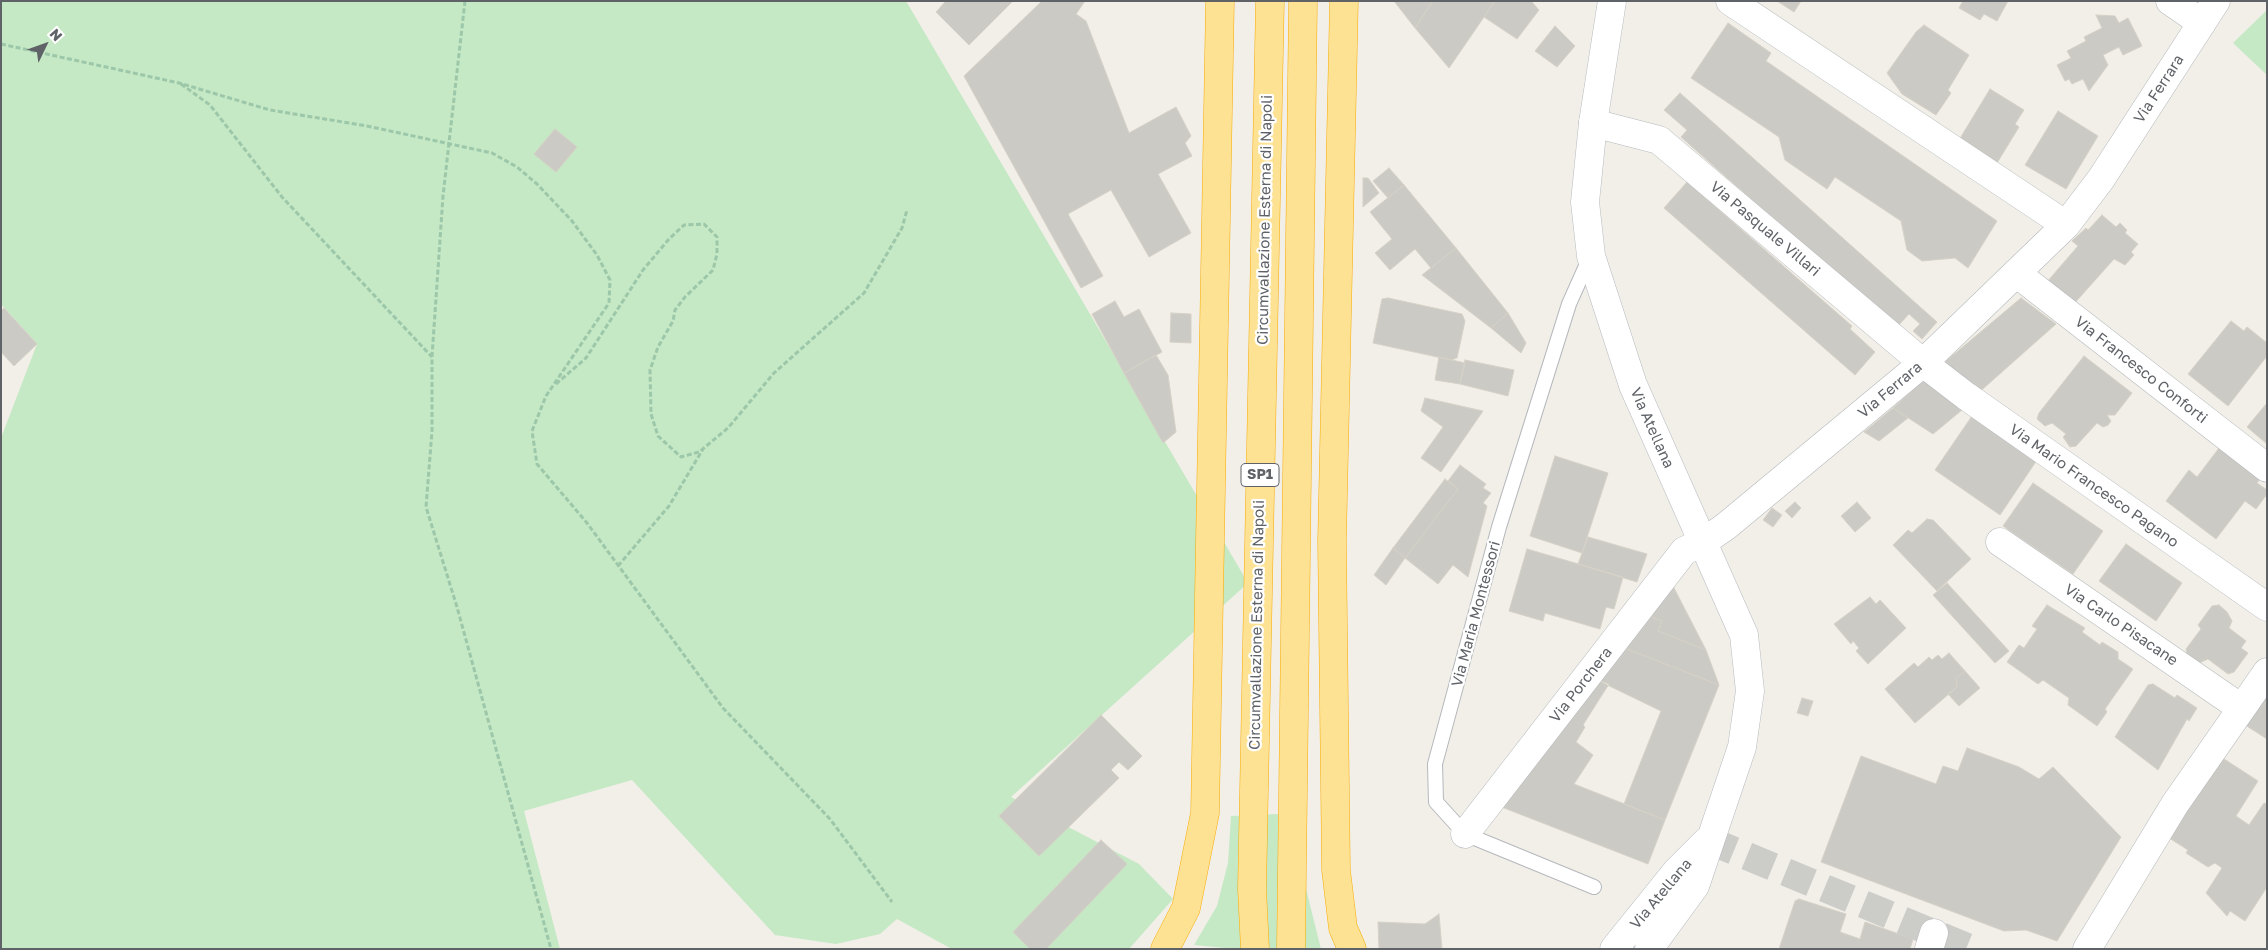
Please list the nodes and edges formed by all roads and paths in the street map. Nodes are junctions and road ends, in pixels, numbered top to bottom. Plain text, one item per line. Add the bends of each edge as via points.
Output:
1 (465, 1) edge
2 (1220, 1) edge
3 (1270, 1) edge
4 (1303, 1) edge
5 (1344, 1) edge
6 (1612, 1) edge
7 (1730, 1) edge
8 (2170, 1) edge
9 (2209, 12) edge
10 (1, 44) edge
11 (179, 83) junction
12 (1593, 123) junction
13 (450, 142) junction
14 (907, 210) dead end
15 (2066, 225) junction
16 (1591, 256) junction
17 (2016, 273) junction
18 (432, 357) junction
19 (1923, 363) junction
20 (552, 388) junction
21 (705, 447) junction
22 (2267, 468) edge
23 (1703, 542) junction
24 (2000, 542) dead end
25 (618, 566) junction
26 (2267, 607) edge
27 (2267, 672) edge
28 (2241, 708) junction
29 (1465, 834) junction
30 (1708, 840) junction
31 (1594, 887) dead end
32 (892, 902) dead end
33 (551, 949) edge
34 (1165, 949) edge
35 (1255, 949) edge
36 (1291, 949) edge
37 (1352, 949) edge
38 (1614, 949) edge
39 (1649, 949) edge
40 (2087, 949) edge

1 - 13 path
2 - 34 highway via 1205,813 1186,908
3 - 35 highway, Circumvallazione Esterna di Napoli / SP1 via 1252,889
4 - 36 highway, SP1
5 - 37 highway via 1332,542 1336,870 1343,928
6 - 12 street, Via Atellana
7 - 15 street
8 - 9 street
9 - 15 street, Via Ferrara via 2101,179
10 - 11 path
11 - 13 path via 270,110
11 - 18 path via 210,105 282,197
12 - 16 street, Via Atellana via 1585,202
12 - 19 street, Via Pasquale Villari via 1660,140
13 - 18 path
13 - 20 path via 492,153 517,167 572,221 608,272 609,303
14 - 21 path via 902,228 864,293 774,372 728,428
15 - 17 street, Via Ferrara
16 - 23 street, Via Atellana via 1633,385
16 - 29 lane, Via Maria Montessori via 1569,304 1499,527 1435,764 1436,802
17 - 19 street, Via Ferrara
17 - 22 street, Via Francesco Conforti
18 - 33 path via 432,431 426,507 468,643
19 - 23 street, Via Ferrara
19 - 26 street, Via Mario Francesco Pagano
20 - 21 path via 586,358 643,270 669,238 684,225 704,224 717,237 718,254 713,270 675,310 673,321 658,347 650,370 650,414 658,436 681,457
20 - 25 path via 532,431 537,464
21 - 25 path via 669,506
23 - 29 street, Via Porchera via 1684,551
23 - 30 street, Via Atellana via 1744,635 1750,691 1742,747
24 - 28 street, Via Carlo Pisacane
25 - 32 path via 723,708 830,819
27 - 28 street
28 - 40 street via 2175,804
29 - 31 lane, Via Maria Montessori
30 - 38 street, Via Atellana via 1676,872
30 - 39 street, Via Atellana via 1695,886

